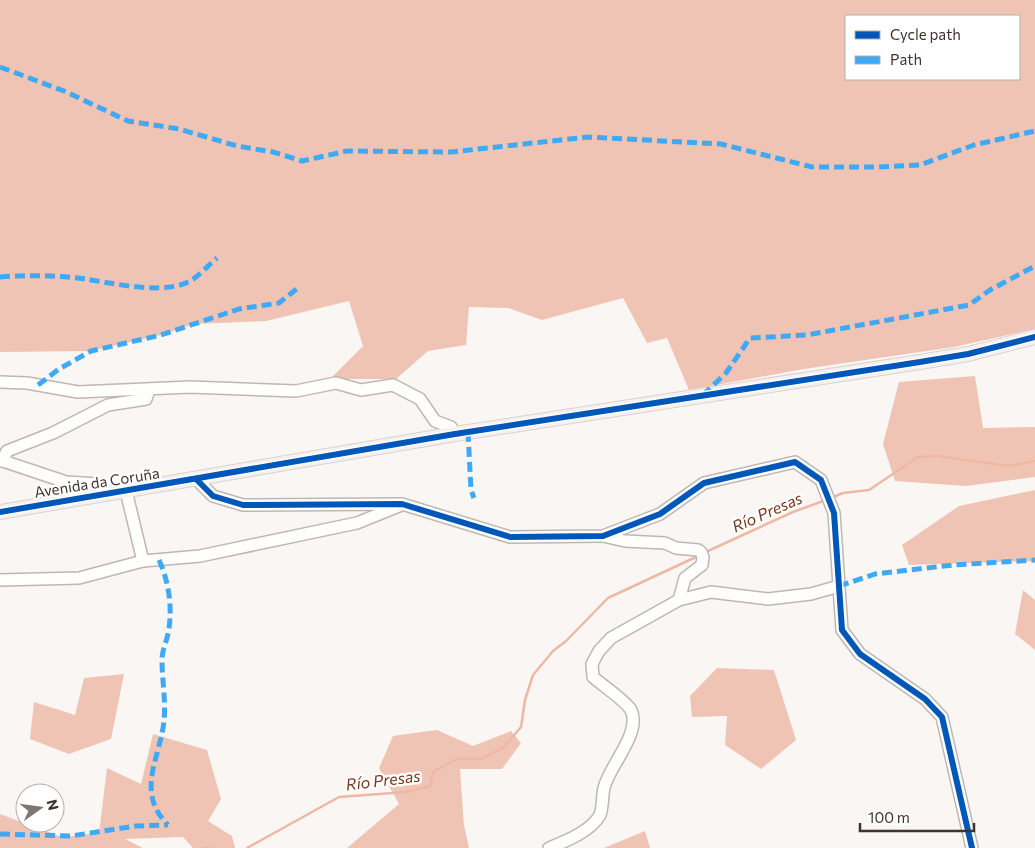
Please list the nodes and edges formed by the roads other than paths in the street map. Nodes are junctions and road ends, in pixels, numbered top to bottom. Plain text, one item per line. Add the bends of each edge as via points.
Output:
1 (1035, 337) edge
2 (0, 382) edge
3 (149, 390) junction
4 (455, 434) junction
5 (2, 456) edge
6 (197, 480) junction
7 (79, 482) junction
8 (105, 491) junction
9 (126, 491) junction
10 (89, 494) junction
11 (402, 504) junction
12 (0, 512) edge
13 (603, 536) junction
14 (143, 561) junction
15 (0, 580) edge
16 (839, 586) junction
17 (679, 600) junction
18 (549, 848) edge
19 (972, 848) edge

1 - 4 main road, Avenida da Coruña via 968,354
2 - 3 street via 78,392
3 - 4 street via 190,387 296,391 336,383 361,390 393,385 420,399 435,420 451,427
3 - 5 street via 146,399 108,405
4 - 6 main road, Avenida da Coruña
5 - 7 street via 48,477
6 - 9 main road, Avenida da Coruña
6 - 11 street via 213,496 244,505
7 - 8 street via 90,482
7 - 10 street
8 - 9 main road, Avenida da Coruña
8 - 10 main road, Avenida da Coruña
9 - 14 street
10 - 12 main road, Avenida da Coruña
11 - 13 street via 510,537
11 - 14 street via 357,523 277,542 200,556
13 - 16 street via 660,514 704,483 795,462 821,480 834,513
13 - 17 street via 624,541 665,543 701,552 702,565 685,578
14 - 15 street via 79,578
16 - 17 street via 768,600 711,592
16 - 19 street via 842,630 860,654 925,699 942,717
17 - 18 street via 611,638 599,650 592,664 593,677 630,708 634,721 622,754 604,786 600,814 587,829

